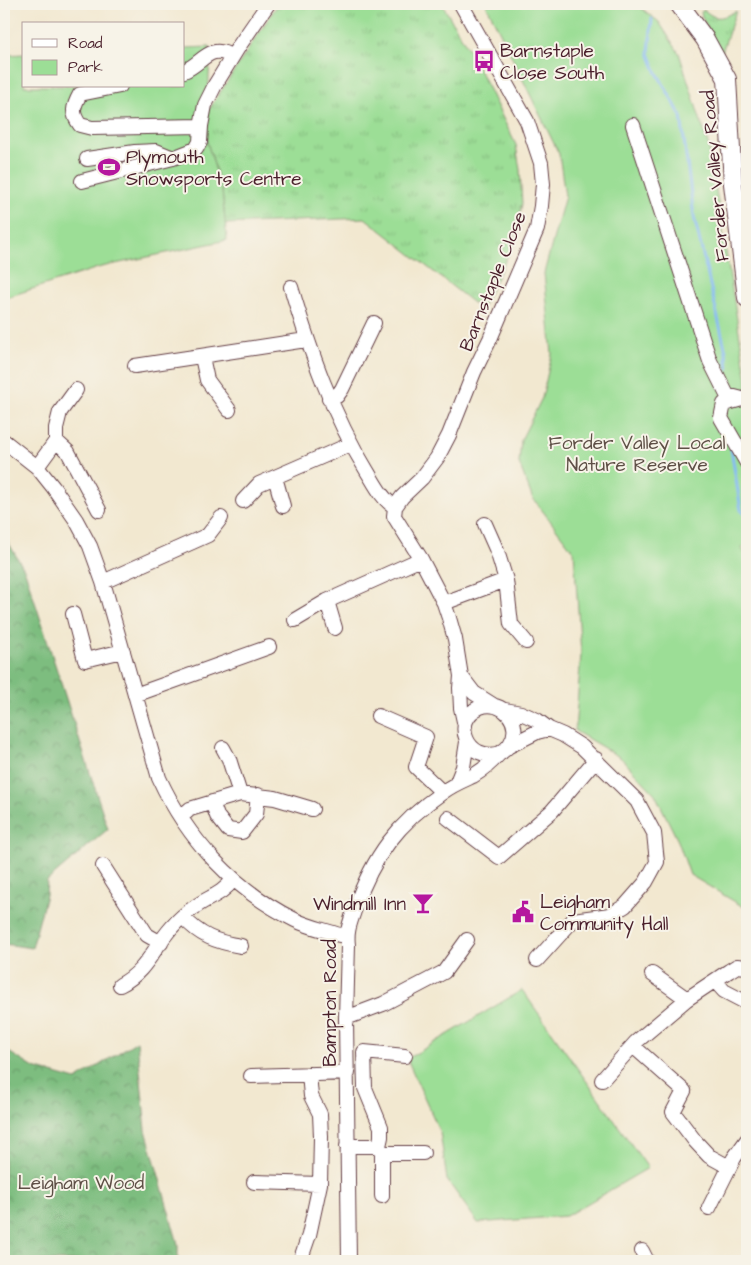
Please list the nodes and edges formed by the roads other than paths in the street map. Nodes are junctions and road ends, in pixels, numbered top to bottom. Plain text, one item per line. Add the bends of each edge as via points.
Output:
1 (268, 4) edge
2 (461, 4) edge
3 (679, 4) edge
4 (232, 57) junction
5 (185, 70) edge
6 (110, 88) edge
7 (633, 125) dead end
8 (201, 126) junction
9 (173, 158) junction
10 (87, 159) dead end
11 (82, 181) dead end
12 (291, 287) dead end
13 (747, 298) edge
14 (374, 324) dead end
15 (306, 340) junction
16 (202, 357) junction
17 (135, 366) dead end
18 (76, 390) dead end
19 (330, 399) junction
20 (744, 399) edge
21 (229, 410) dead end
22 (56, 441) junction
23 (4, 442) edge
24 (351, 444) junction
25 (747, 463) edge
26 (37, 467) junction
27 (275, 477) junction
28 (243, 501) dead end
29 (283, 506) dead end
30 (395, 507) junction
31 (99, 510) dead end
32 (221, 518) dead end
33 (485, 524) dead end
34 (421, 559) junction
35 (506, 580) junction
36 (103, 582) junction
37 (327, 601) junction
38 (444, 603) junction
39 (73, 614) dead end
40 (295, 620) dead end
41 (335, 628) dead end
42 (526, 642) dead end
43 (269, 647) dead end
44 (123, 651) junction
45 (461, 676) junction
46 (135, 695) junction
47 (499, 708) junction
48 (378, 716) dead end
49 (465, 726) junction
50 (549, 729) junction
51 (467, 742) junction
52 (223, 748) dead end
53 (505, 749) junction
54 (596, 759) junction
55 (457, 782) junction
56 (442, 792) junction
57 (240, 794) junction
58 (258, 795) junction
59 (212, 802) junction
60 (312, 809) dead end
61 (181, 817) junction
62 (448, 818) dead end
63 (103, 866) dead end
64 (233, 880) junction
65 (183, 917) junction
66 (346, 934) junction
67 (467, 940) dead end
68 (160, 943) junction
69 (241, 946) dead end
70 (537, 960) dead end
71 (747, 967) edge
72 (652, 974) dead end
73 (715, 981) junction
74 (120, 985) dead end
75 (687, 999) junction
76 (747, 1003) edge
77 (346, 1018) junction
78 (633, 1046) junction
79 (405, 1056) dead end
80 (348, 1073) junction
81 (309, 1074) junction
82 (250, 1076) dead end
83 (602, 1080) dead end
84 (747, 1140) edge
85 (348, 1146) junction
86 (381, 1150) junction
87 (423, 1153) dead end
88 (731, 1163) junction
89 (747, 1163) edge
90 (254, 1182) dead end
91 (320, 1184) junction
92 (382, 1196) dead end
93 (709, 1208) dead end
94 (300, 1261) edge
95 (349, 1261) edge

1 - 4 street
2 - 30 street, Barnstaple Close via 527,121 540,163 542,206 537,229 437,458
3 - 13 main road, Forder Valley Road via 705,39 727,79 733,184
4 - 5 street via 223,51 213,52
4 - 8 street via 205,105
6 - 8 street via 80,94 74,105 75,118 80,125 92,128
7 - 20 street via 710,361 728,394
8 - 9 street via 196,149
9 - 10 street via 156,151
9 - 11 street
12 - 15 street
14 - 19 street via 342,389
15 - 16 street
15 - 19 street
16 - 17 street
16 - 21 street via 207,380
18 - 22 street via 60,412
19 - 24 street
20 - 25 street via 724,404 721,418
22 - 26 street
22 - 31 street via 68,452
23 - 26 street
24 - 27 street
24 - 30 street via 381,494
26 - 36 street via 76,520
27 - 28 street via 259,484
27 - 29 street
30 - 34 street via 394,516
32 - 36 street via 208,535
33 - 35 street
34 - 37 street
34 - 38 street
35 - 38 street
35 - 42 street via 511,624
36 - 44 street
37 - 40 street
37 - 41 street
38 - 45 street via 455,639
39 - 44 street via 85,660
43 - 46 street
44 - 46 street
45 - 47 street via 474,693
45 - 49 street via 461,708
46 - 61 street via 159,778
47 - 49 street via 482,706 472,712
47 - 50 street via 538,720
47 - 53 street via 512,718 515,727 514,737
48 - 56 street via 426,737 416,767
49 - 51 street
50 - 53 street, Bampton Road
50 - 54 street via 563,734
51 - 53 street via 484,755
51 - 55 street
52 - 57 street
53 - 55 street, Bampton Road via 473,776
54 - 62 street via 552,811 499,857
54 - 70 street via 638,801 654,833 657,862 646,882 625,906 610,915 573,920
55 - 56 street, Bampton Road
56 - 66 street, Bampton Road via 414,815 378,856 367,876
57 - 58 street
57 - 59 street
58 - 59 street via 256,814 242,832 228,830 217,816
58 - 60 street
59 - 61 street via 190,809
61 - 64 street via 201,846
63 - 68 street via 147,935
64 - 65 street via 220,893
64 - 66 street via 297,921 339,935
65 - 68 street
65 - 69 street via 195,930 223,943
66 - 77 street, Bampton Road
67 - 77 street via 444,972 383,1004
68 - 74 street via 141,970
71 - 73 street via 738,966
72 - 75 street
73 - 75 street
73 - 76 street via 724,991
75 - 78 street
77 - 80 street, Bampton Road
78 - 83 street
78 - 88 street via 684,1091 673,1112 695,1141 709,1156
79 - 86 street, Bampton Road via 364,1052 365,1088 381,1127
80 - 81 street
80 - 85 street, Bampton Road
81 - 82 street
81 - 91 street via 311,1096 320,1114
84 - 88 street
85 - 86 street
85 - 95 street, Bampton Road
86 - 87 street
86 - 92 street, Bampton Road
88 - 89 street
88 - 93 street
90 - 91 street
91 - 94 street

